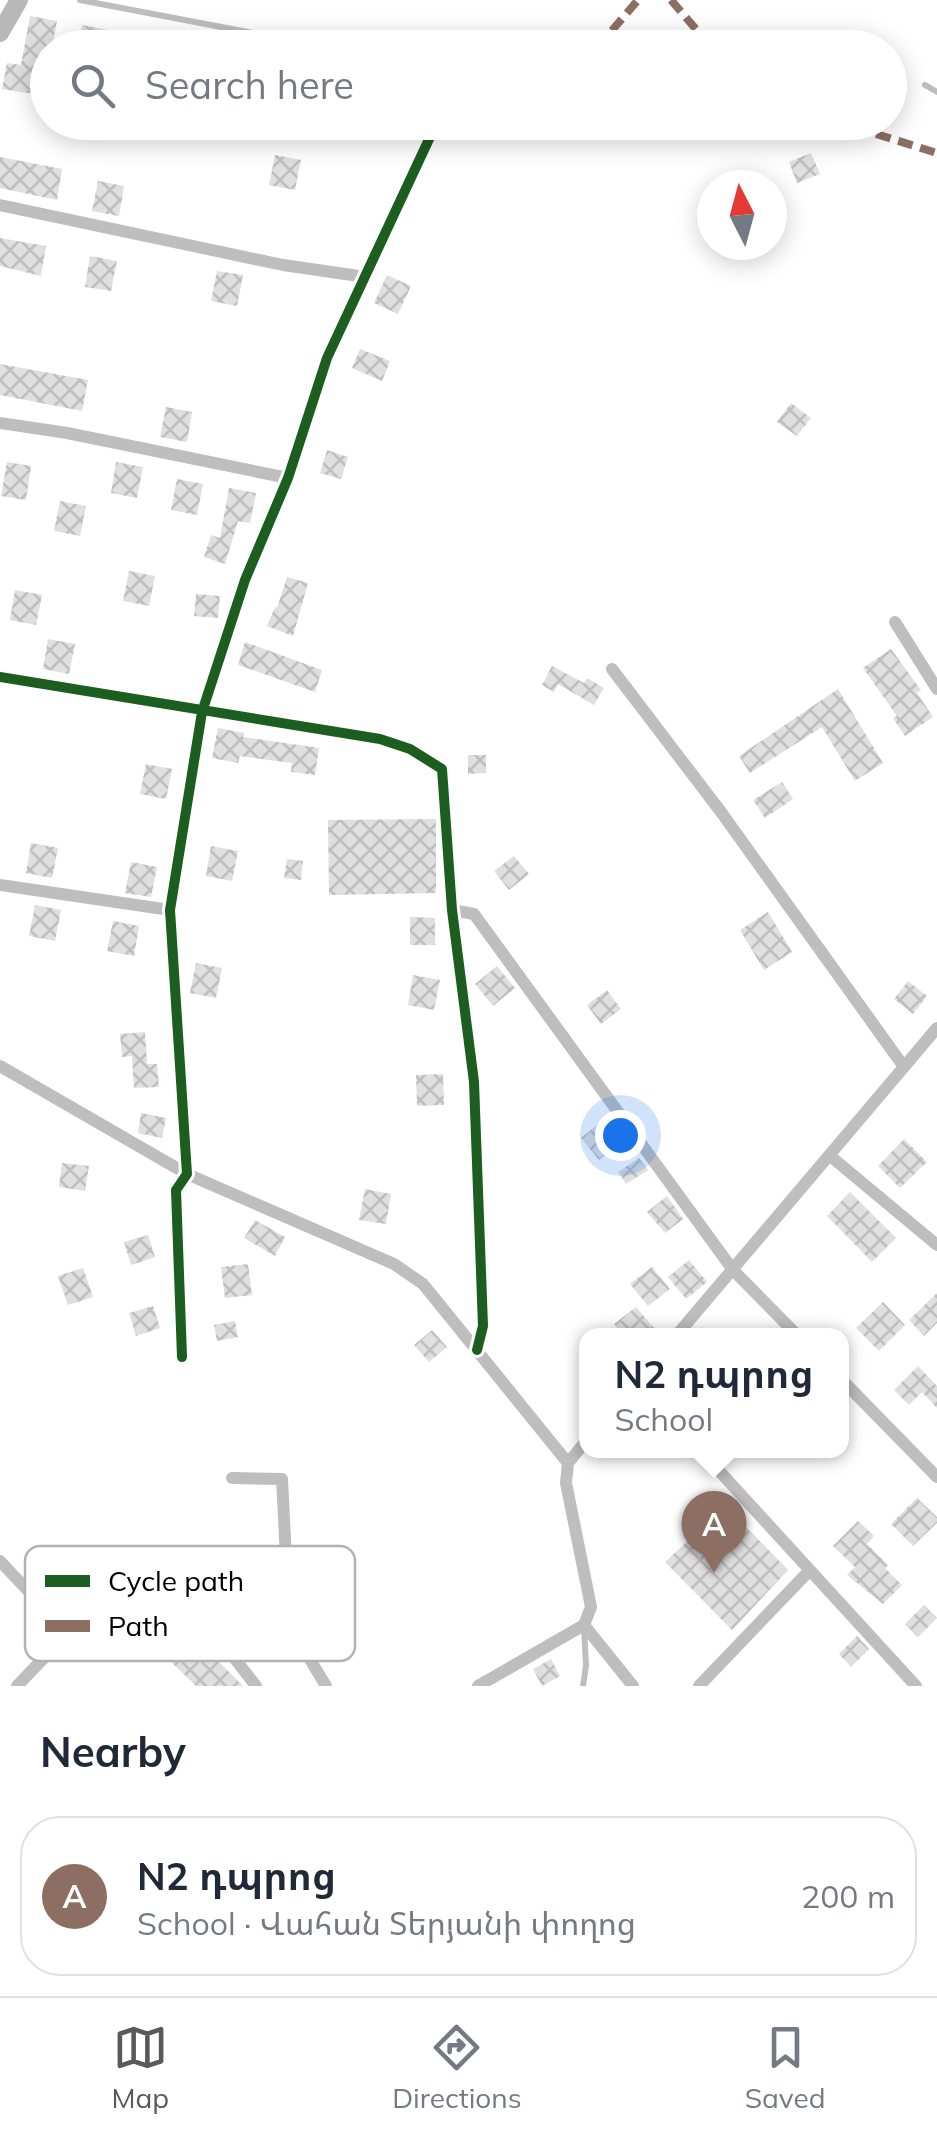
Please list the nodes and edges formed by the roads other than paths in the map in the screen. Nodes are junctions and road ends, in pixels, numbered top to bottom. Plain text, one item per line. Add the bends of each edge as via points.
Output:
1 (19, 0) edge
2 (80, 0) edge
3 (237, 30) edge
4 (0, 33) edge
5 (925, 85) dead end
6 (937, 92) edge
7 (429, 140) edge
8 (0, 206) edge
9 (366, 277) junction
10 (0, 423) edge
11 (288, 478) junction
12 (895, 622) dead end
13 (612, 669) dead end
14 (0, 676) edge
15 (937, 688) edge
16 (202, 712) junction
17 (0, 885) edge
18 (170, 910) junction
19 (452, 910) junction
20 (937, 1028) edge
21 (0, 1066) edge
22 (904, 1068) junction
23 (829, 1154) junction
24 (187, 1174) junction
25 (937, 1246) edge
26 (733, 1270) junction
27 (683, 1328) edge
28 (790, 1328) edge
29 (477, 1350) junction
30 (182, 1357) dead end
31 (849, 1387) edge
32 (579, 1450) edge
33 (707, 1458) edge
34 (568, 1464) junction
35 (937, 1477) edge
36 (232, 1478) dead end
37 (285, 1546) edge
38 (0, 1561) edge
39 (810, 1570) junction
40 (25, 1587) edge
41 (584, 1625) junction
42 (41, 1661) edge
43 (236, 1661) edge
44 (311, 1661) edge
45 (910, 1684) edge
46 (17, 1686) edge
47 (256, 1686) edge
48 (326, 1686) edge
49 (478, 1686) edge
50 (583, 1686) edge
51 (633, 1686) edge
52 (699, 1686) edge

1 - 4 street
2 - 3 lane
5 - 6 lane
7 - 9 street
8 - 9 street via 282,266
9 - 11 street via 328,358
10 - 11 street
11 - 16 street via 245,580
12 - 15 street
13 - 22 street
14 - 16 street
16 - 18 street
16 - 19 street via 380,740 442,770
17 - 18 street
18 - 24 street
19 - 26 street via 474,914
19 - 29 street via 474,1082 484,1326
20 - 22 street
21 - 24 street
22 - 23 street
23 - 25 street
23 - 26 street
24 - 29 street via 394,1264 423,1284
24 - 30 street via 176,1190
26 - 27 street
26 - 28 street
29 - 34 street
31 - 35 street
32 - 34 street
33 - 39 street
34 - 41 street via 568,1506 591,1606
36 - 37 street via 282,1479
38 - 40 street
39 - 45 street
39 - 52 street
41 - 49 street
41 - 50 lane
41 - 51 street
42 - 46 street
43 - 47 street
44 - 48 street

